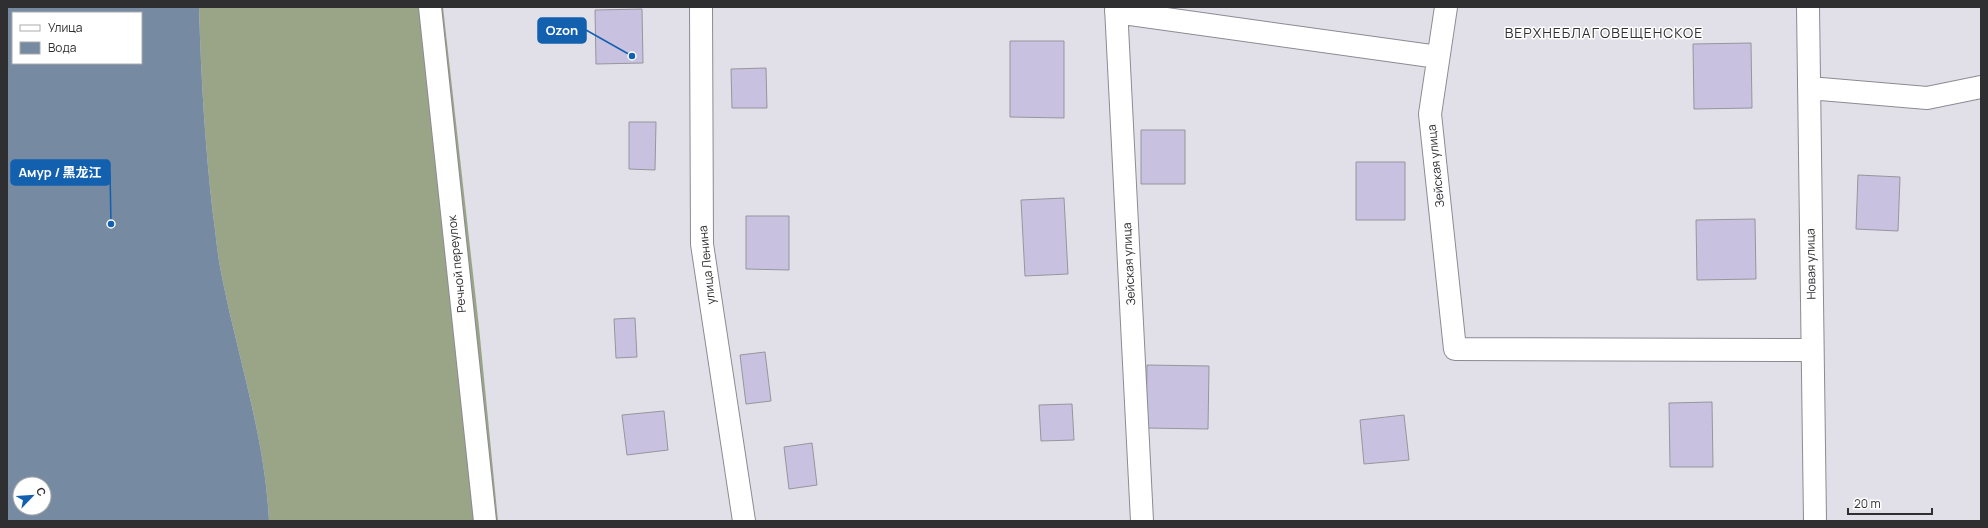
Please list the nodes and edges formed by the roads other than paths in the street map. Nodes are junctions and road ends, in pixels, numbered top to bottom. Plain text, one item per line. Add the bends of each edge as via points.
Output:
1 (430, 7) edge
2 (701, 7) edge
3 (1446, 7) edge
4 (1808, 7) edge
5 (1116, 10) edge
6 (1438, 57) junction
7 (1981, 87) edge
8 (1808, 88) junction
9 (1812, 350) junction
10 (485, 521) edge
11 (744, 521) edge
12 (1142, 521) edge
13 (1815, 521) edge

1 - 10 street, Речной переулок
2 - 11 street, улица Ленина via 702,244
3 - 6 street, Зейская улица
4 - 8 street, Новая улица
5 - 6 street
5 - 12 street, Зейская улица
6 - 9 street, Зейская улица via 1430,114 1455,349
7 - 8 street via 1927,98
8 - 9 street, Новая улица
9 - 13 street, Новая улица

